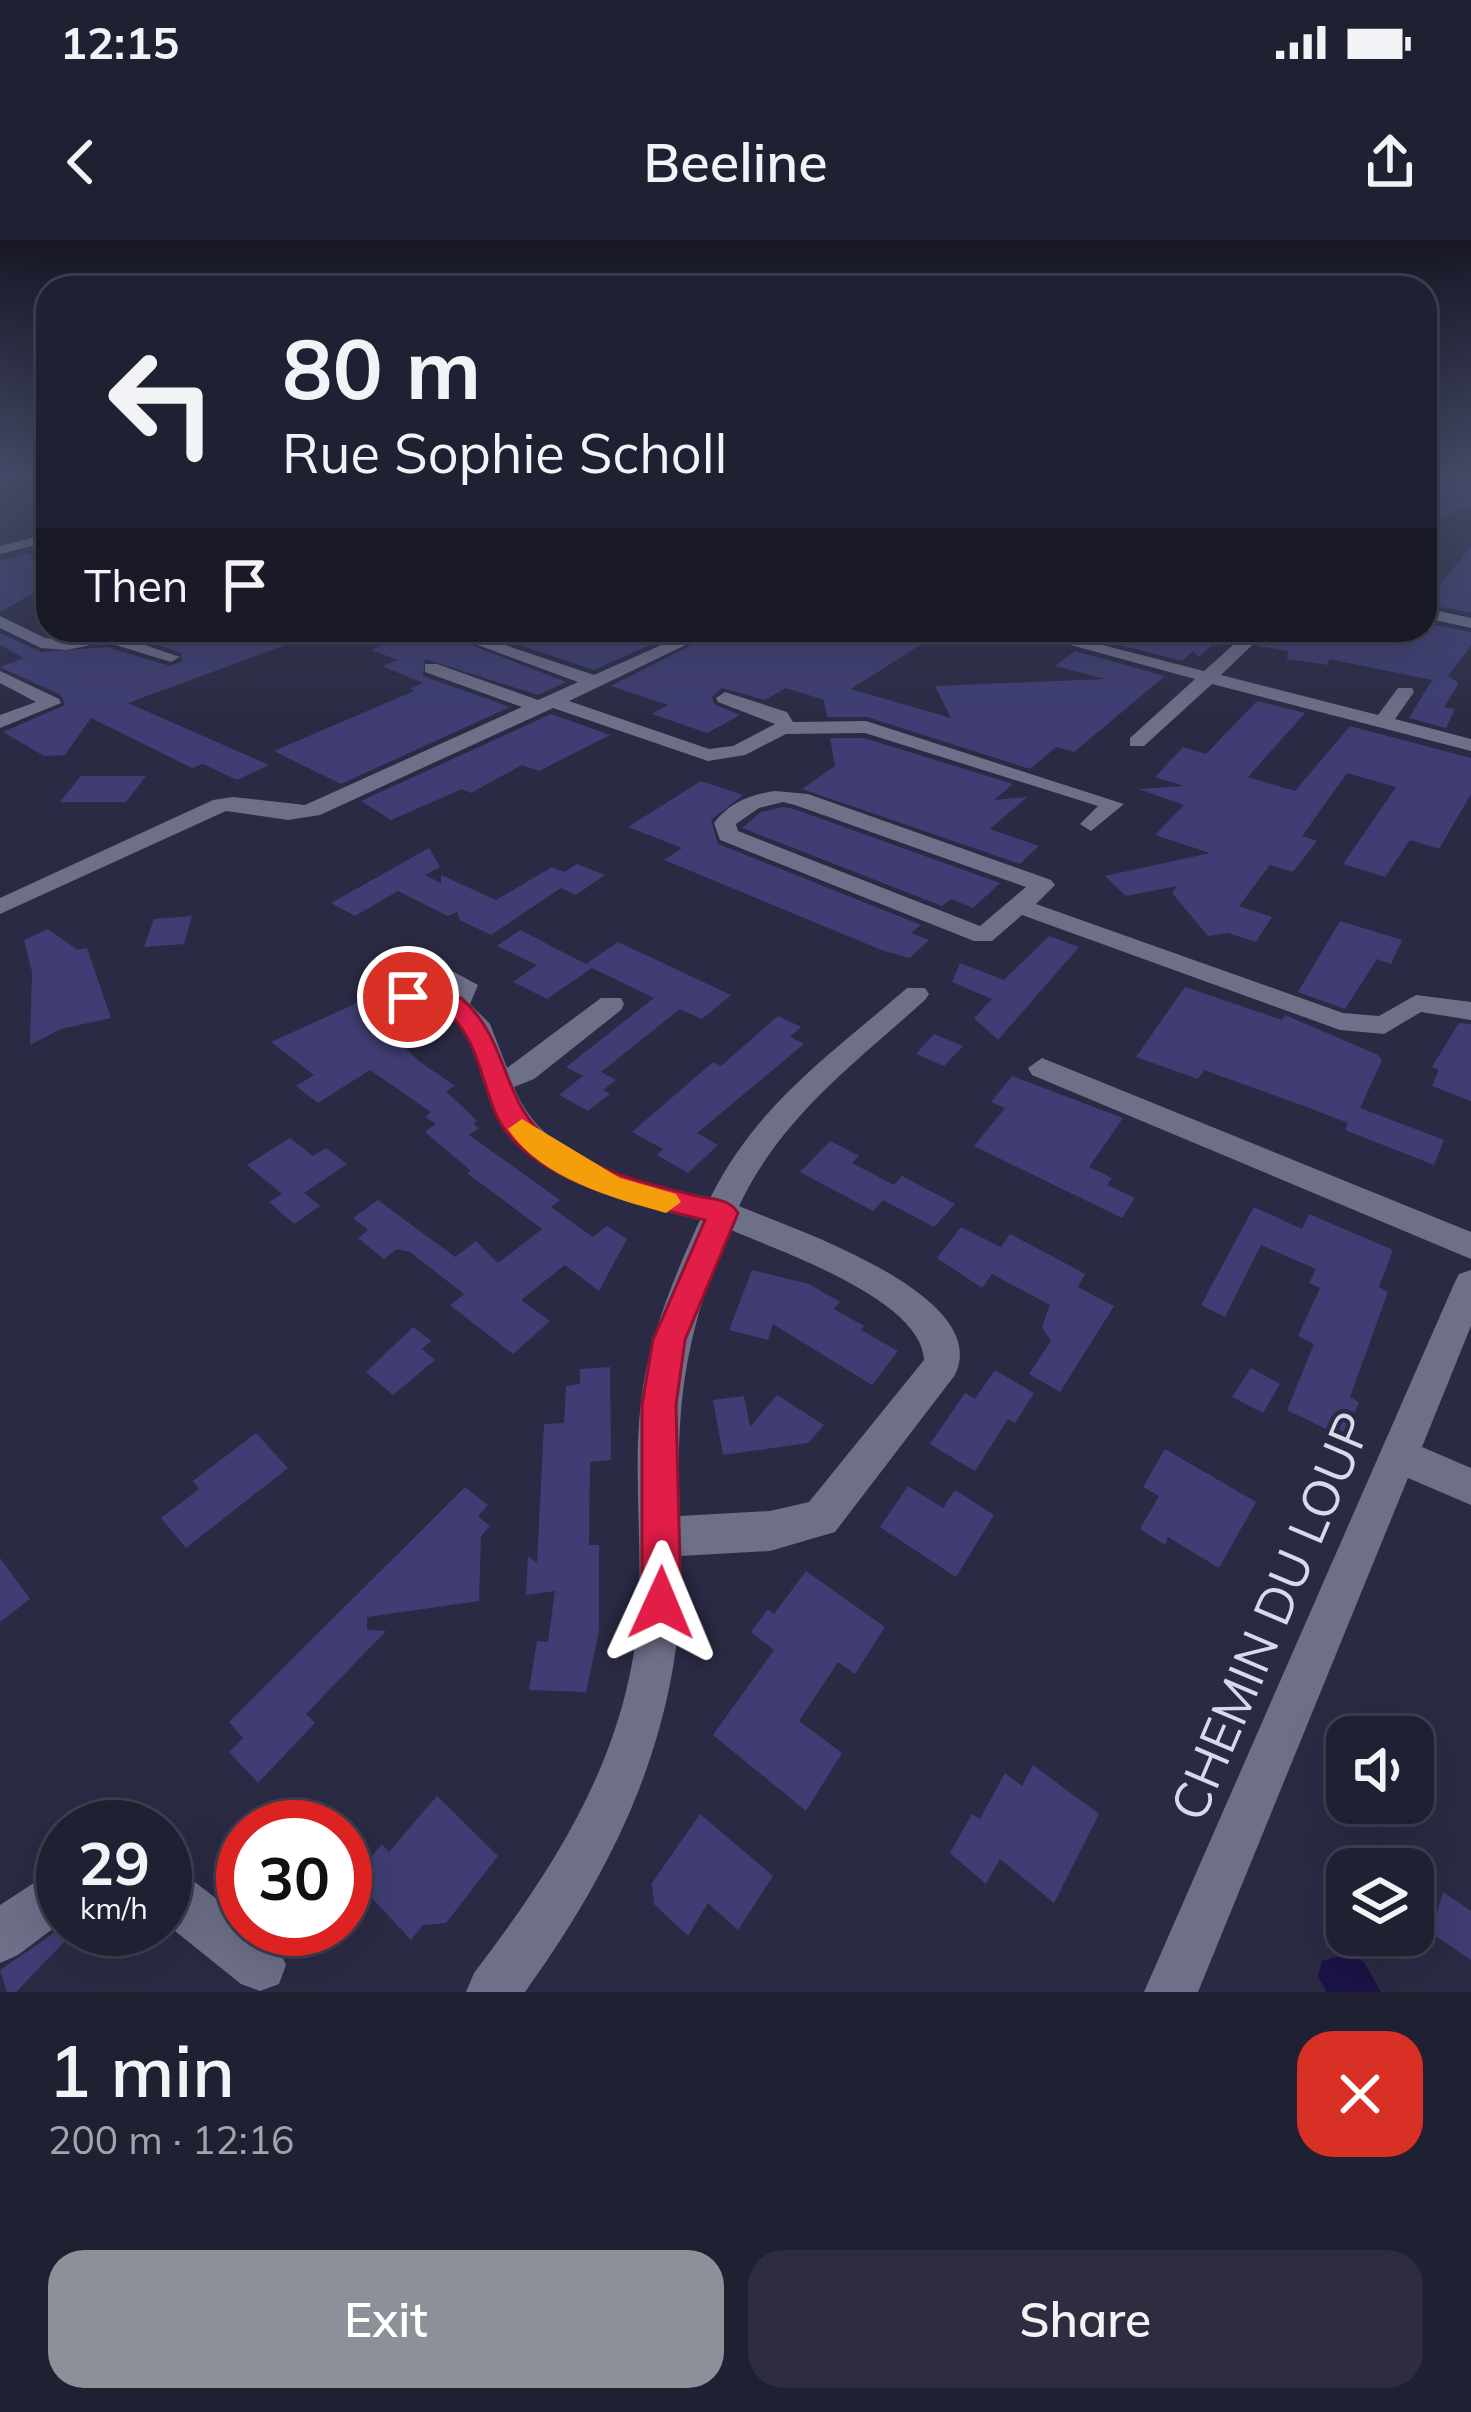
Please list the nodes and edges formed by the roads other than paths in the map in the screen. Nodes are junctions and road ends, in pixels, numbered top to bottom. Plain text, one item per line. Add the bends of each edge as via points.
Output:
1 (1437, 616) edge
2 (0, 621) edge
3 (1471, 623) edge
4 (36, 640) edge
5 (39, 642) edge
6 (83, 642) edge
7 (120, 642) edge
8 (480, 642) edge
9 (683, 642) edge
10 (1079, 642) edge
11 (1247, 642) edge
12 (171, 657) dead end
13 (431, 668) dead end
14 (1216, 672) junction
15 (0, 676) edge
16 (595, 682) junction
17 (1405, 692) dead end
18 (724, 698) dead end
19 (546, 704) junction
20 (0, 722) edge
21 (1383, 722) junction
22 (786, 727) junction
23 (1137, 742) dead end
24 (1471, 745) edge
25 (1091, 824) dead end
26 (1019, 905) junction
27 (0, 907) edge
28 (916, 994) dead end
29 (453, 1004) dead end
30 (611, 1004) dead end
31 (1471, 1011) edge
32 (1042, 1068) dead end
33 (497, 1082) junction
34 (723, 1213) junction
35 (1471, 1246) edge
36 (1471, 1284) edge
37 (1399, 1454) junction
38 (1471, 1487) edge
39 (662, 1537) junction
40 (36, 1910) edge
41 (192, 1912) edge
42 (0, 1937) edge
43 (260, 1965) dead end
44 (493, 1992) edge
45 (1171, 1992) edge

1 - 3 street
2 - 4 street
5 - 6 street
7 - 12 street
8 - 16 street
9 - 16 street
10 - 14 street
11 - 14 street
13 - 19 street
14 - 21 street
14 - 23 street
15 - 20 street via 52,703
16 - 19 street
17 - 21 street
18 - 22 street via 780,716
19 - 22 street via 708,755 738,751
19 - 27 street via 299,815 221,806
21 - 24 street
22 - 25 street via 866,727 1113,804
26 - 26 street via 1043,885 800,799 752,802 725,823 734,839 983,935
26 - 31 street via 1340,1021 1384,1025 1416,1003
28 - 34 street via 790,1104 752,1150
29 - 33 street via 476,1024
30 - 33 street via 524,1072
32 - 35 street
33 - 34 street via 511,1117 538,1145 611,1186
34 - 39 street via 669,1340 659,1405
34 - 39 street via 849,1267 913,1306 940,1339 942,1364 821,1518 770,1532
36 - 37 street, CHEMIN DU LOUP
37 - 38 street
37 - 45 street, CHEMIN DU LOUP
39 - 44 street via 650,1686 618,1793 573,1884
40 - 42 street
41 - 43 street

